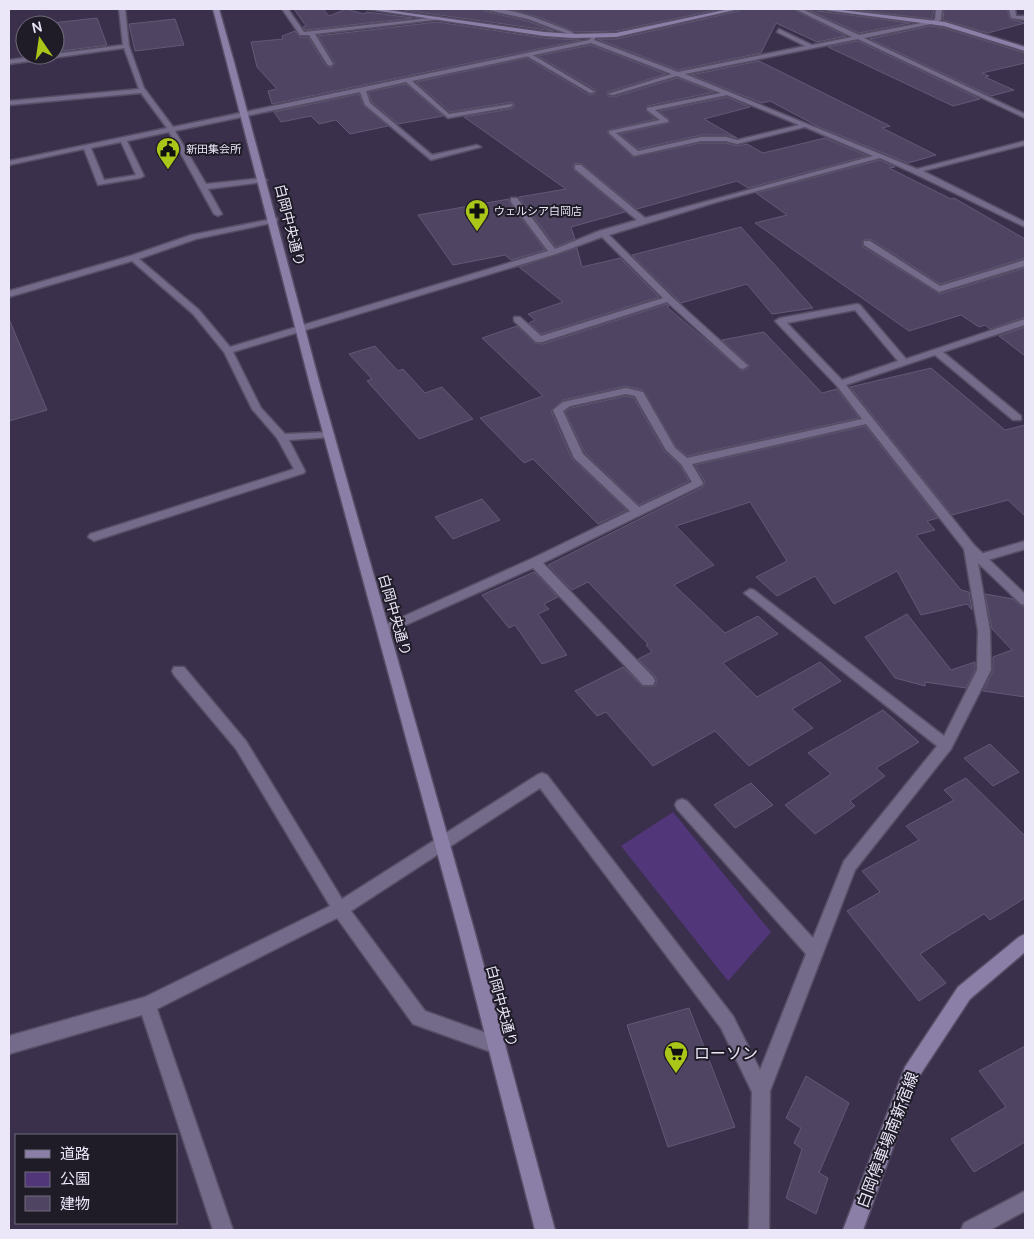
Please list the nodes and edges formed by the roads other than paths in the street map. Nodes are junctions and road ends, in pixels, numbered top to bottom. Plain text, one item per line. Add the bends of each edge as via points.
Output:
1 (122, 9) edge
2 (216, 9) edge
3 (285, 9) edge
4 (370, 9) edge
5 (487, 9) edge
6 (736, 9) edge
7 (798, 9) edge
8 (821, 9) edge
9 (939, 9) edge
10 (1012, 9) edge
11 (431, 10) edge
12 (413, 15) junction
13 (1025, 18) edge
14 (438, 19) junction
15 (934, 22) junction
16 (779, 31) dead end
17 (312, 33) junction
18 (573, 36) junction
19 (858, 38) junction
20 (593, 39) junction
21 (126, 46) junction
22 (811, 47) junction
23 (1025, 49) edge
24 (529, 55) junction
25 (9, 62) edge
26 (330, 64) dead end
27 (678, 74) junction
28 (406, 80) junction
29 (362, 90) junction
30 (143, 91) junction
31 (592, 92) dead end
32 (728, 93) junction
33 (611, 94) dead end
34 (9, 103) edge
35 (510, 105) dead end
36 (246, 114) junction
37 (1025, 116) edge
38 (806, 125) junction
39 (171, 130) junction
40 (123, 139) junction
41 (1025, 143) edge
42 (87, 147) junction
43 (477, 147) dead end
44 (877, 156) junction
45 (9, 163) edge
46 (578, 167) dead end
47 (916, 171) junction
48 (263, 180) junction
49 (203, 187) junction
50 (514, 200) dead end
51 (218, 214) dead end
52 (274, 220) junction
53 (643, 221) junction
54 (1025, 225) edge
55 (602, 234) junction
56 (867, 243) dead end
57 (553, 252) junction
58 (133, 258) junction
59 (1025, 263) edge
60 (9, 294) edge
61 (669, 299) junction
62 (517, 319) dead end
63 (1023, 326) edge
64 (302, 330) junction
65 (228, 351) junction
66 (937, 352) junction
67 (905, 362) junction
68 (743, 366) dead end
69 (840, 384) junction
70 (1017, 418) dead end
71 (869, 420) junction
72 (329, 435) junction
73 (282, 437) junction
74 (685, 462) junction
75 (637, 512) junction
76 (94, 537) dead end
77 (1025, 545) edge
78 (976, 553) junction
79 (535, 562) junction
80 (750, 594) dead end
81 (1025, 601) edge
82 (384, 630) junction
83 (179, 671) dead end
84 (648, 681) dead end
85 (946, 745) junction
86 (682, 805) dead end
87 (442, 843) junction
88 (340, 909) junction
89 (1025, 942) edge
90 (816, 953) junction
91 (148, 1005) junction
92 (9, 1045) edge
93 (497, 1045) junction
94 (761, 1091) junction
95 (1025, 1201) edge
96 (223, 1230) edge
97 (545, 1230) edge
98 (759, 1230) edge
99 (853, 1230) edge
100 (971, 1230) edge

1 - 21 street
2 - 36 street, 白岡中央通り
3 - 17 street via 302,34
4 - 12 street
5 - 18 street via 530,18
6 - 20 street
7 - 19 street
8 - 15 street
9 - 15 street via 938,20
10 - 13 street via 1013,17
11 - 12 street
12 - 14 street
14 - 17 street
14 - 18 street
15 - 19 street
15 - 23 street
16 - 22 street
17 - 26 street
18 - 20 street
19 - 22 street
19 - 37 street
20 - 24 street
20 - 27 street
21 - 25 street
21 - 30 street
22 - 27 street
24 - 28 street
24 - 31 street
27 - 32 street
27 - 33 street
28 - 29 street
28 - 35 street via 448,116
29 - 36 street
29 - 43 street via 367,104 431,158
30 - 34 street
30 - 39 street
32 - 38 street
32 - 38 street via 649,109 666,120 611,132 637,154 699,140 727,138 737,142
36 - 39 street
36 - 48 street, 白岡中央通り
38 - 44 street
39 - 40 street
39 - 49 street
40 - 42 street
40 - 42 street via 140,176 101,183
41 - 47 street
42 - 45 street
44 - 47 street
44 - 53 street
46 - 53 street
47 - 54 street
48 - 49 street
48 - 52 street, 白岡中央通り
49 - 51 street
50 - 57 street
52 - 58 street via 194,236
52 - 64 street, 白岡中央通り
53 - 55 street
55 - 57 street
55 - 61 street
56 - 59 street via 939,289
57 - 64 street
58 - 60 street
58 - 65 street via 196,312
61 - 62 street via 539,340
61 - 68 street
63 - 66 street
64 - 65 street
64 - 72 street, 白岡中央通り
65 - 73 street via 257,409
66 - 67 street
66 - 70 street
67 - 69 street
67 - 69 street via 857,308 780,321
69 - 71 street
71 - 74 street
71 - 78 street
72 - 73 street
72 - 82 street, 白岡中央通り
73 - 76 street via 300,471
74 - 75 street via 698,483
74 - 75 street via 671,450 639,394 626,391 567,404 558,410 578,456
75 - 79 street
77 - 78 street
78 - 81 street
78 - 85 street via 984,631 984,670
79 - 82 street
79 - 84 street
80 - 85 street
82 - 87 street, 白岡中央通り
83 - 88 street via 241,745
85 - 90 street via 849,866
86 - 90 street
87 - 88 street
87 - 93 street, 白岡中央通り
87 - 94 street via 542,779 728,1022
88 - 91 street
88 - 93 street via 420,1018
89 - 99 street, 白岡停車場南新宿線 via 964,993 911,1073
90 - 94 street
91 - 92 street
91 - 96 street
93 - 97 street, 白岡中央通り
94 - 98 street
95 - 100 street

